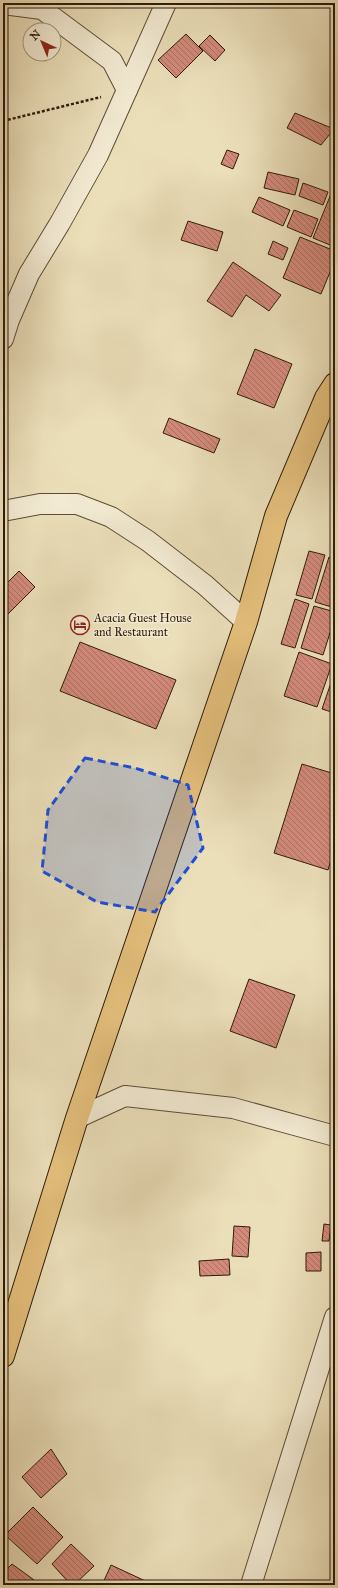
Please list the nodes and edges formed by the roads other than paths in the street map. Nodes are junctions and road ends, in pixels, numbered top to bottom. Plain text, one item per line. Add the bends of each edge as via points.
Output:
1 (166, 3) edge
2 (3, 4) edge
3 (127, 90) junction
4 (3, 339) edge
5 (335, 384) edge
6 (3, 511) edge
7 (246, 622) junction
8 (77, 1118) junction
9 (335, 1136) edge
10 (335, 1317) edge
11 (3, 1356) edge
12 (251, 1585) edge

1 - 3 street
2 - 3 street via 42,10 112,61
3 - 4 street via 98,155 29,274
5 - 7 main road via 326,398 276,516
6 - 7 street via 40,504 78,504 111,517 148,541 199,580
7 - 8 main road
8 - 9 street via 125,1096 233,1108
8 - 11 main road
10 - 12 street

